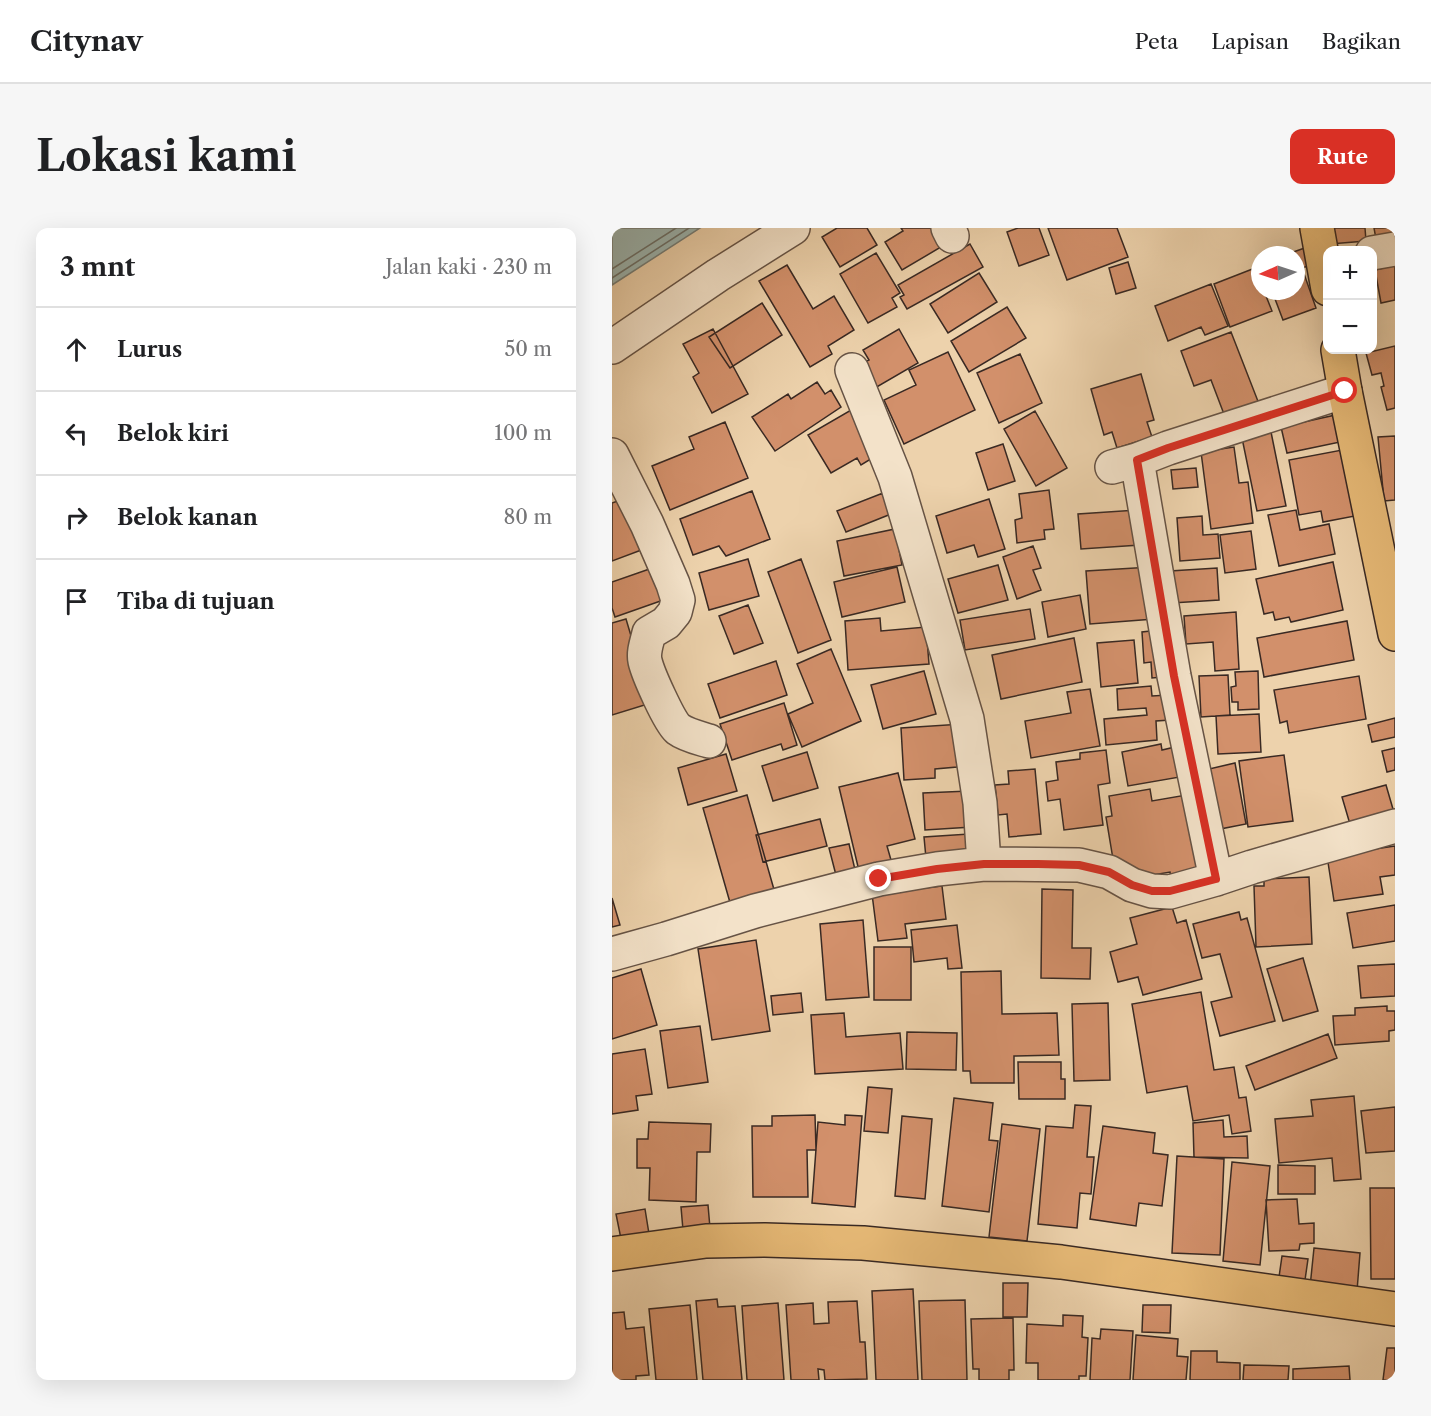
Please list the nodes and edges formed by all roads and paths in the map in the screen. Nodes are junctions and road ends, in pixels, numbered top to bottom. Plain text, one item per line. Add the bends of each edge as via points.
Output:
1 (793, 228) edge
2 (1317, 228) edge
3 (1395, 249) edge
4 (1377, 252) edge
5 (1323, 257) edge
6 (612, 347) edge
7 (1339, 354) edge
8 (852, 370) dead end
9 (1345, 391) junction
10 (612, 455) edge
11 (1395, 633) edge
12 (709, 741) dead end
13 (1395, 826) edge
14 (984, 864) junction
15 (1216, 879) junction
16 (612, 954) edge
17 (612, 1254) edge
18 (1395, 1309) edge

1 - 6 street
2 - 5 highway
3 - 4 street
7 - 9 highway
8 - 14 street via 895,477 967,719 980,803
9 - 11 highway
9 - 15 street via 1124,464
10 - 12 street via 647,524 678,600 666,623 649,633 645,660 651,678 672,722 679,729
13 - 15 street
14 - 15 street via 1079,865 1109,872 1152,891 1170,891
14 - 16 street via 879,879
17 - 18 highway via 706,1241 864,1243 1061,1262

